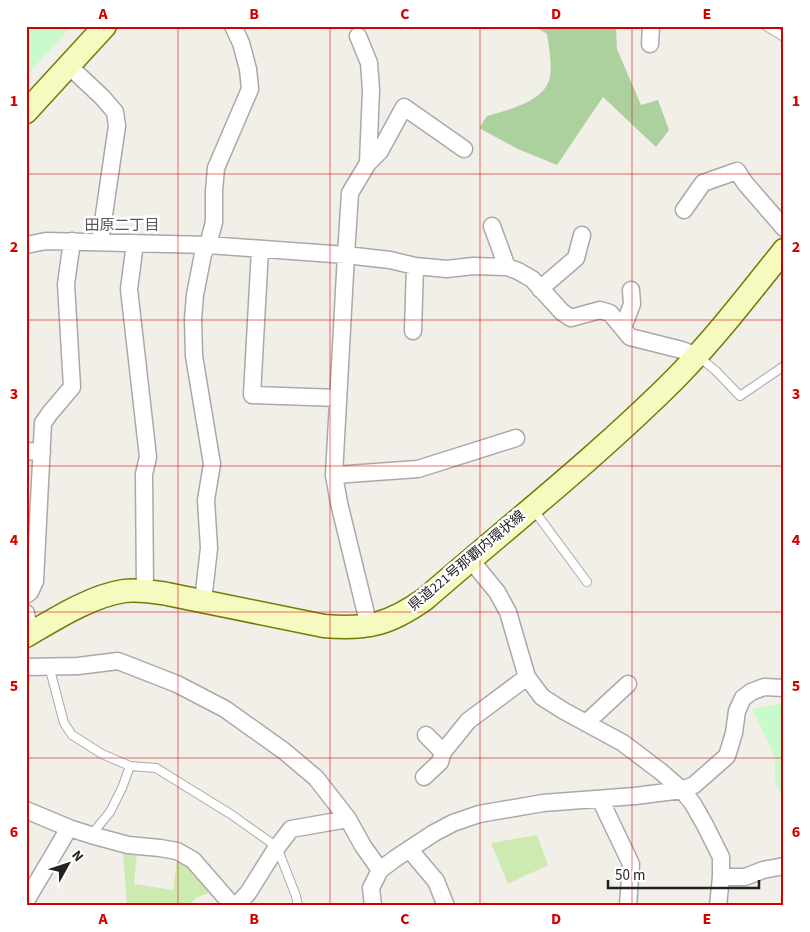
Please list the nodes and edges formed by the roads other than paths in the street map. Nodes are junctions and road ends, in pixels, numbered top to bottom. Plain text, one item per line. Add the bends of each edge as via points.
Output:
1 (105, 26) edge
2 (233, 26) edge
3 (651, 26) edge
4 (766, 26) edge
5 (358, 36) dead end
6 (784, 37) edge
7 (650, 44) dead end
8 (69, 66) junction
9 (26, 112) edge
10 (464, 149) dead end
11 (368, 163) junction
12 (684, 210) dead end
13 (492, 226) dead end
14 (784, 228) edge
15 (582, 235) dead end
16 (72, 241) junction
17 (100, 242) junction
18 (135, 243) junction
19 (26, 245) edge
20 (208, 245) junction
21 (260, 249) junction
22 (784, 250) edge
23 (346, 255) junction
24 (415, 266) junction
25 (507, 267) junction
26 (540, 289) junction
27 (631, 290) dead end
28 (622, 328) junction
29 (413, 331) dead end
30 (697, 356) junction
31 (784, 366) edge
32 (338, 398) junction
33 (516, 438) dead end
34 (34, 452) edge
35 (334, 475) junction
36 (532, 507) junction
37 (470, 559) junction
38 (587, 582) dead end
39 (145, 590) junction
40 (26, 595) edge
41 (202, 601) junction
42 (369, 626) junction
43 (28, 627) edge
44 (50, 666) junction
45 (26, 667) edge
46 (527, 677) junction
47 (628, 684) dead end
48 (784, 688) edge
49 (586, 723) junction
50 (426, 735) dead end
51 (443, 752) junction
52 (130, 766) junction
53 (424, 777) dead end
54 (682, 790) junction
55 (600, 799) junction
56 (26, 810) edge
57 (348, 818) junction
58 (69, 828) junction
59 (91, 835) junction
60 (277, 848) junction
61 (409, 849) junction
62 (784, 866) edge
63 (380, 870) junction
64 (721, 877) junction
65 (26, 901) edge
66 (235, 906) edge
67 (298, 906) edge
68 (373, 906) edge
69 (446, 906) edge
70 (628, 906) edge
71 (718, 906) edge

1 - 8 main road
2 - 20 street via 248,68 250,89 216,168 214,222
3 - 7 street
4 - 6 lane
5 - 11 street via 369,62
8 - 9 main road
8 - 17 street via 115,112 115,144
10 - 11 street via 404,107 380,151
11 - 23 street via 350,193
12 - 14 street via 703,183 737,171
13 - 25 street
15 - 26 street via 576,258
16 - 17 street
16 - 19 street
16 - 34 street via 66,284 72,387 43,423
17 - 18 street
18 - 20 street
18 - 39 street via 129,289 148,457 144,474
20 - 21 street
20 - 41 street via 203,254 193,319 194,356 212,464 206,500 209,548
21 - 23 street
21 - 32 street via 252,395
22 - 30 main road, 県道221号那覇内環状線
23 - 24 street
23 - 32 street
24 - 25 street
24 - 29 street
25 - 26 street via 532,279
26 - 28 street via 571,318 600,310 610,313
27 - 28 street via 632,304
28 - 30 street via 630,337
30 - 31 lane via 740,396
30 - 36 main road, 県道221号那覇内環状線 via 629,423
32 - 35 street
33 - 35 street via 418,469
34 - 40 street via 35,581
35 - 42 street
36 - 37 main road, 県道221号那覇内環状線
36 - 38 lane
37 - 42 main road, 県道221号那覇内環状線 via 414,607 390,620
37 - 46 street via 497,592 508,612
39 - 41 main road, 県道221号那覇内環状線
39 - 43 main road, 県道221号那覇内環状線 via 105,595
41 - 42 main road, 県道221号那覇内環状線 via 324,626
44 - 45 street
44 - 52 lane via 64,723 72,735 102,754
44 - 57 street via 118,662 177,684 225,709 284,751 316,778
46 - 49 street via 542,697
46 - 51 street via 468,721
47 - 49 street
48 - 54 street via 764,687 743,698 727,756 694,785
49 - 54 street via 623,743
50 - 51 street
51 - 53 street via 440,762
52 - 59 lane via 110,812
52 - 60 lane via 156,768
54 - 55 street
54 - 64 street via 721,857
55 - 61 street via 543,803 479,814 453,822
55 - 70 street via 631,864
56 - 58 street
57 - 60 street via 292,829
57 - 63 street via 362,846
58 - 59 street
58 - 65 street
59 - 66 street via 128,845 177,851 193,860
60 - 66 street via 248,893
60 - 67 lane
61 - 63 street
61 - 69 street via 436,882
62 - 64 street via 745,877
63 - 68 street via 371,888
64 - 71 street

